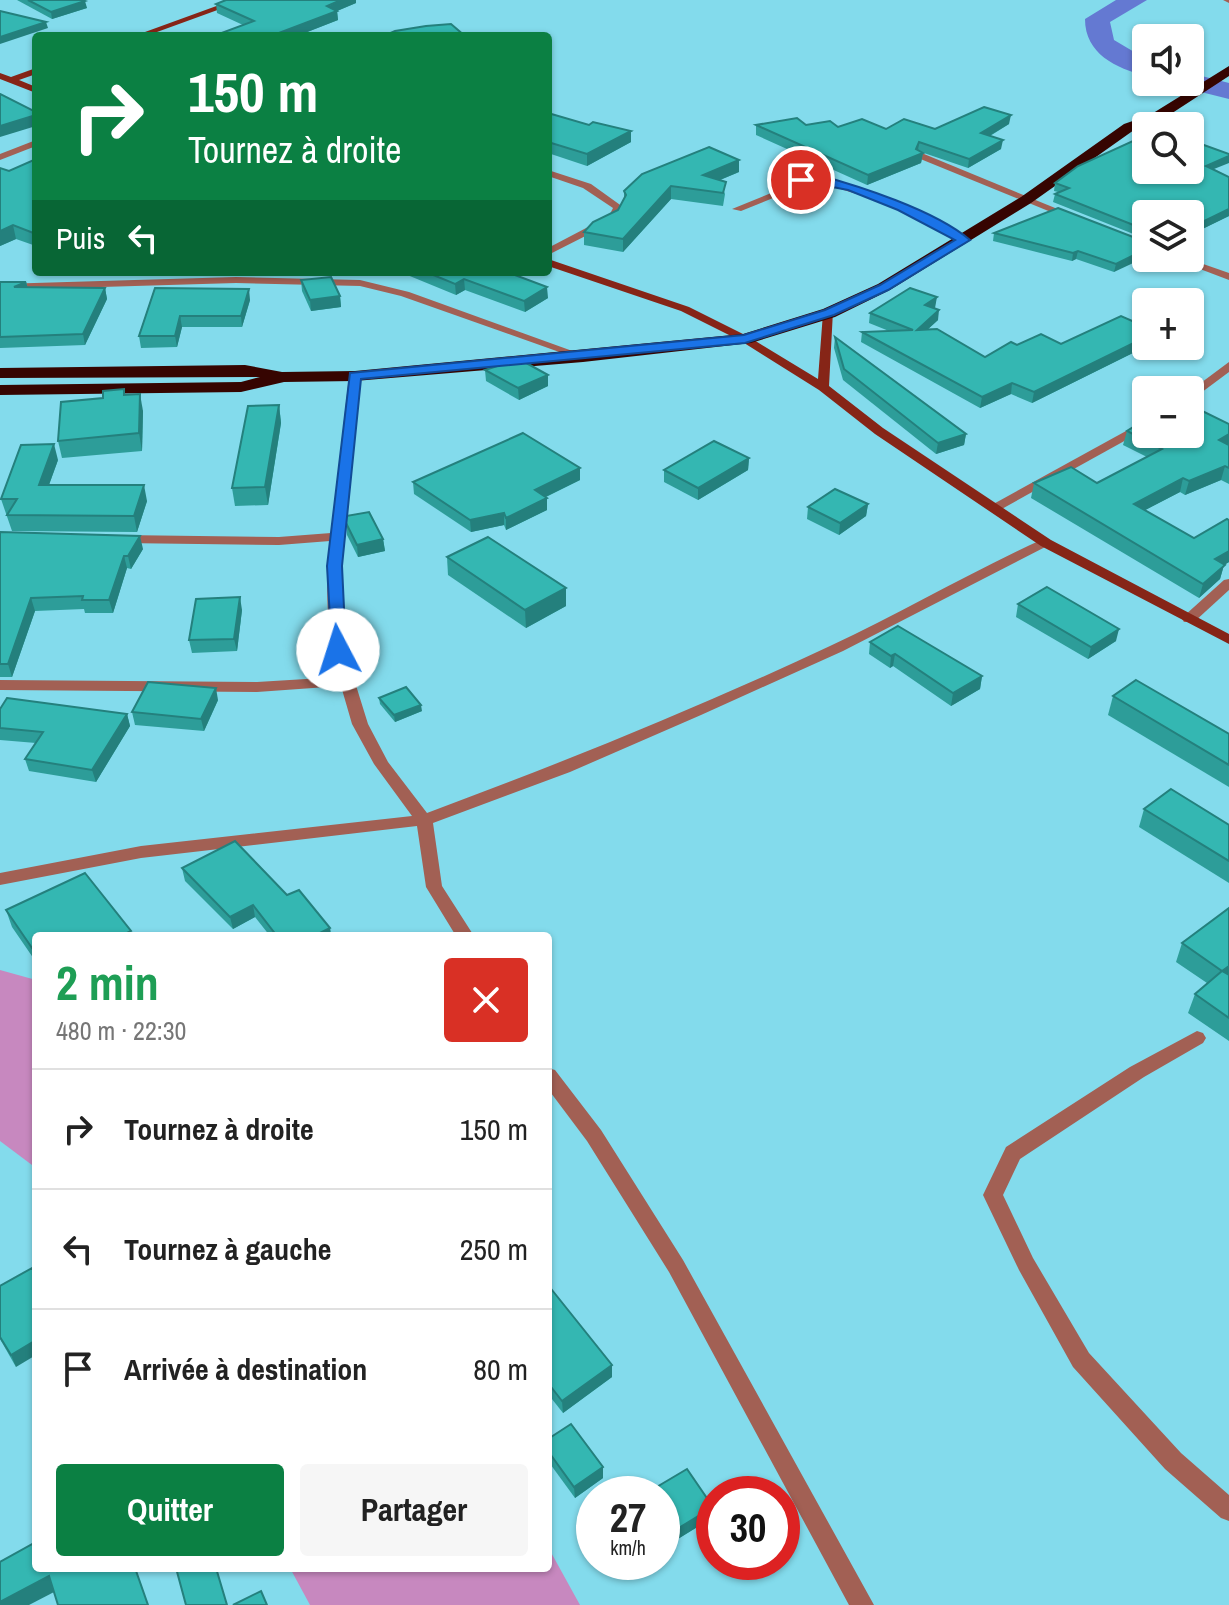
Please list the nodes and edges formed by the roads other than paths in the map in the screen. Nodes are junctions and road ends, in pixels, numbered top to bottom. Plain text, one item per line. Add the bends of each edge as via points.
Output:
1 (241, 0) edge
2 (149, 32) edge
3 (1229, 58) edge
4 (1205, 68) dead end
5 (32, 72) edge
6 (1225, 73) edge
7 (0, 76) edge
8 (11, 80) junction
9 (0, 84) edge
10 (32, 88) edge
11 (1146, 105) dead end
12 (1129, 127) junction
13 (32, 145) edge
14 (921, 156) edge
15 (0, 157) edge
16 (552, 174) edge
17 (1026, 200) junction
18 (737, 209) dead end
19 (1083, 222) edge
20 (964, 240) junction
21 (552, 250) edge
22 (552, 263) edge
23 (1204, 268) edge
24 (1229, 277) edge
25 (0, 287) edge
26 (829, 313) junction
27 (745, 339) junction
28 (583, 357) junction
29 (1229, 366) edge
30 (0, 373) edge
31 (355, 376) junction
32 (284, 377) junction
33 (1204, 386) edge
34 (823, 387) junction
35 (0, 390) edge
36 (1132, 432) edge
37 (995, 507) junction
38 (339, 536) junction
39 (101, 539) edge
40 (1046, 543) junction
41 (1229, 583) edge
42 (1189, 619) junction
43 (1229, 640) edge
44 (347, 681) junction
45 (0, 685) edge
46 (424, 820) junction
47 (0, 879) edge
48 (462, 932) edge
49 (1197, 1038) dead end
50 (552, 1080) edge
51 (1229, 1510) edge
52 (862, 1605) edge

1 - 2 main road
3 - 4 highway
5 - 8 main road
6 - 12 highway
7 - 8 main road
8 - 9 main road
8 - 10 main road
11 - 12 highway via 1128,118
12 - 17 highway
13 - 15 street
14 - 17 street
16 - 21 street via 587,186 618,207 613,218
17 - 19 street
17 - 20 highway
18 - 20 street via 815,178 886,200
20 - 26 highway
22 - 27 main road via 685,309
23 - 24 street
25 - 28 street via 236,280 360,283
26 - 27 highway
26 - 34 main road
27 - 28 highway
27 - 34 main road
28 - 31 highway
29 - 33 street
30 - 32 highway via 245,370
31 - 32 highway
31 - 38 street
32 - 35 highway via 241,387
34 - 37 main road via 879,431
36 - 37 street
37 - 40 main road
38 - 39 street via 279,541
38 - 44 street via 334,605
40 - 42 main road
40 - 46 street via 838,648 696,712
41 - 42 street
42 - 43 main road
44 - 45 street via 257,687
44 - 46 street via 367,737
46 - 47 street via 141,852
46 - 48 street via 434,887
49 - 51 street via 1013,1153 993,1195 1081,1360 1173,1461
50 - 52 street via 583,1117 671,1261

